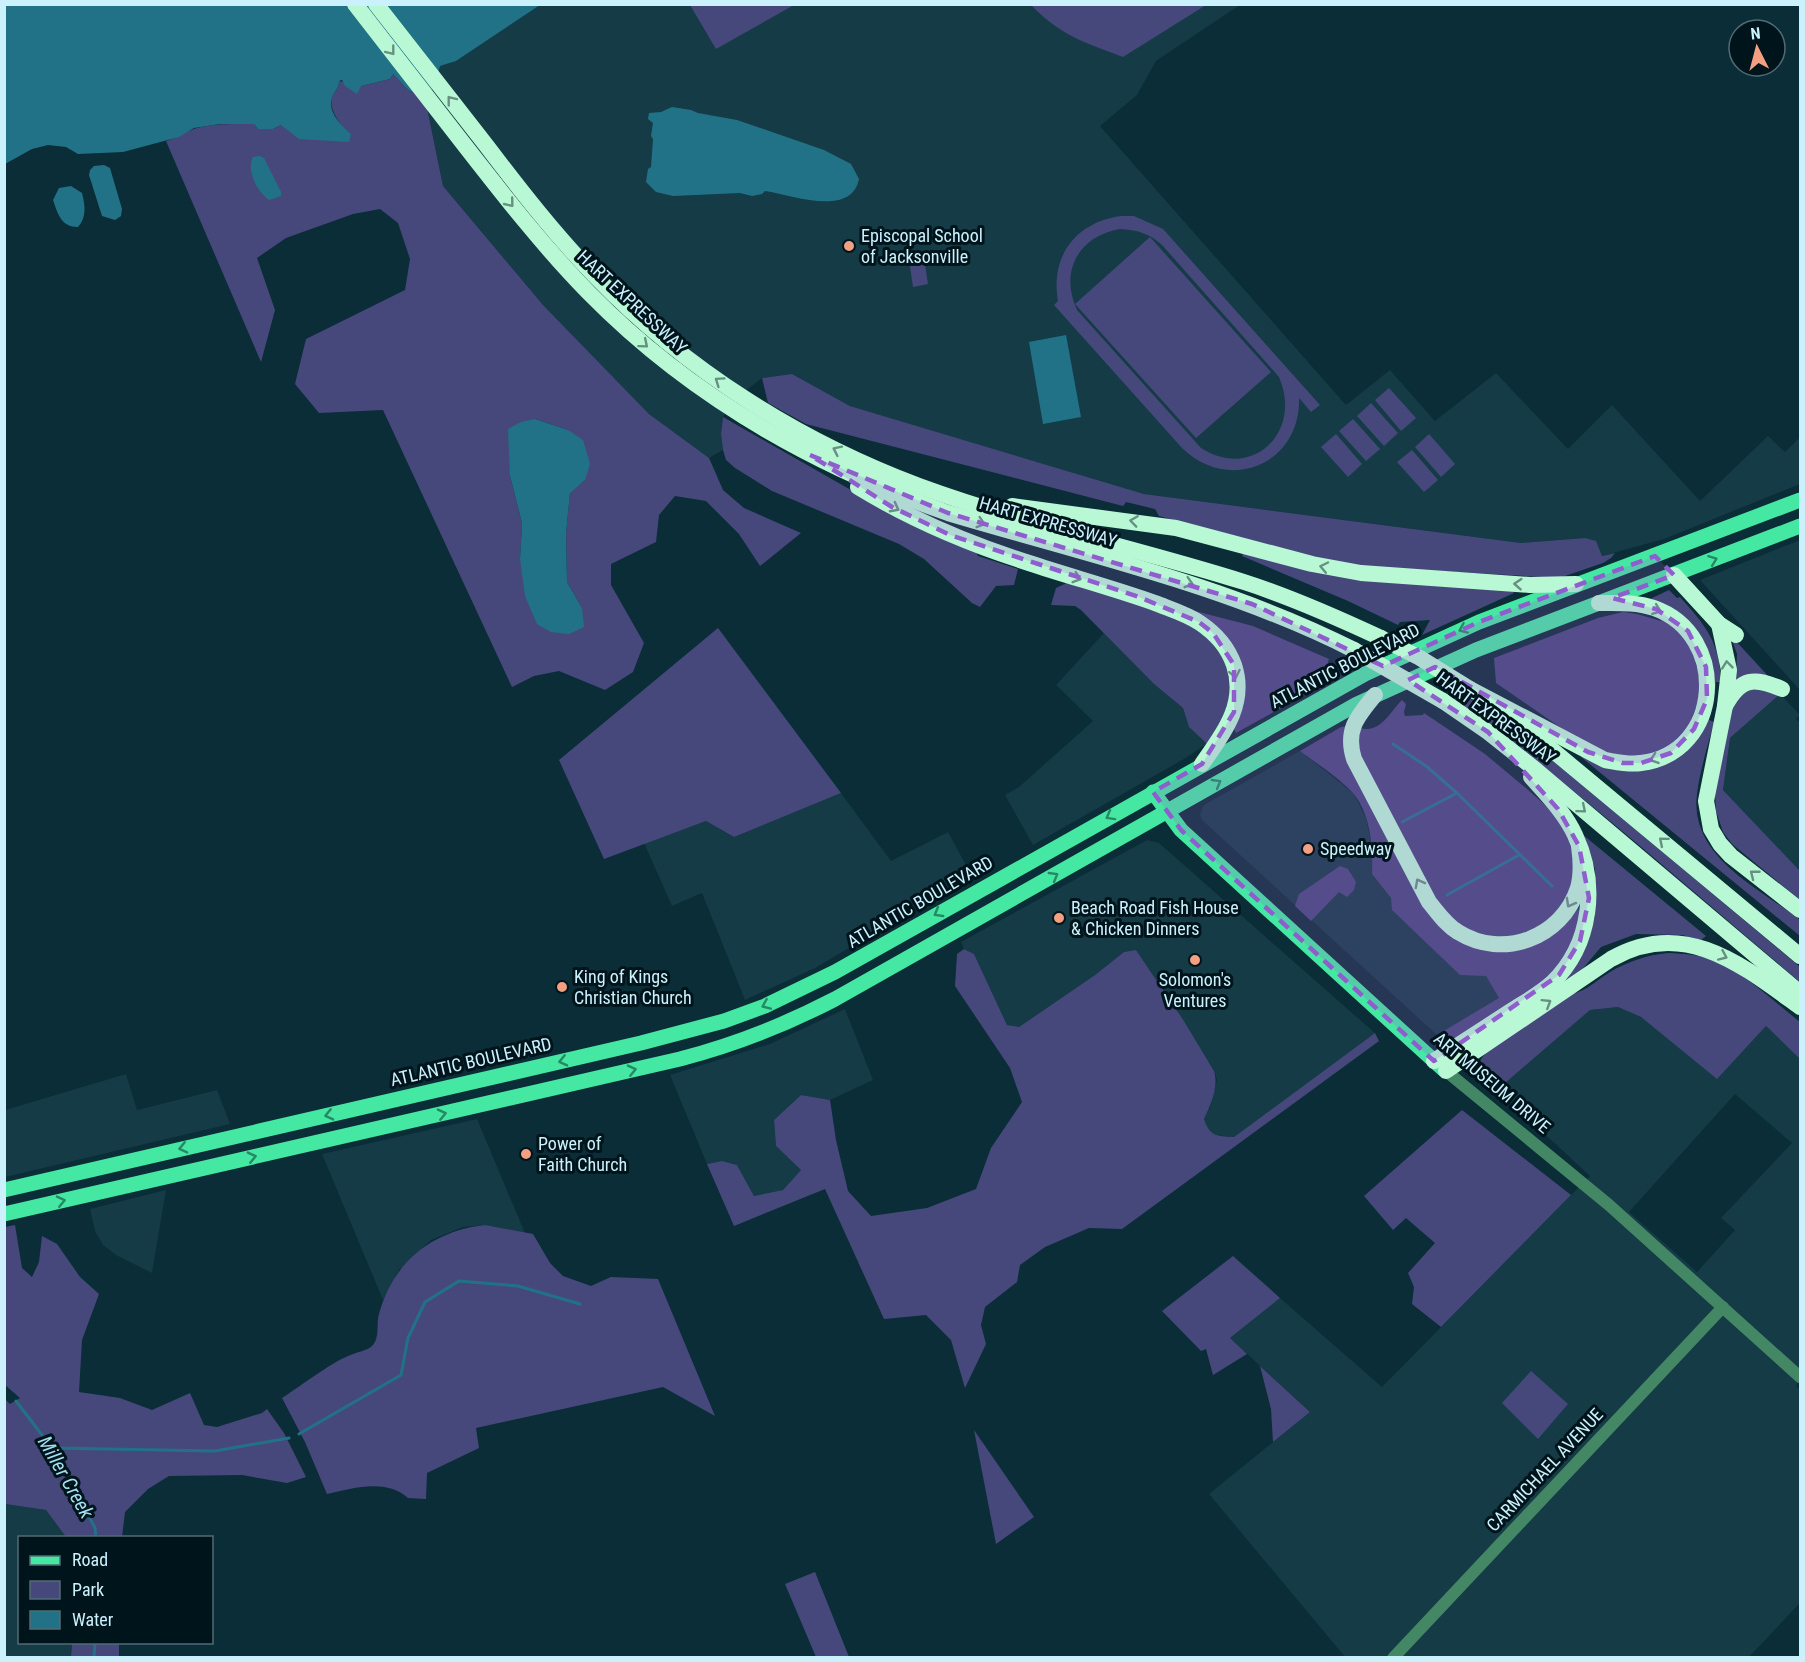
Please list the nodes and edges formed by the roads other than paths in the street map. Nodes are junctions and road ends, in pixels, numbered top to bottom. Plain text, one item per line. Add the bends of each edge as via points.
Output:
1 (355, 4) edge
2 (376, 4) edge
3 (764, 420) junction
4 (810, 455) junction
5 (949, 496) junction
6 (1800, 500) edge
7 (1800, 526) edge
8 (1655, 556) junction
9 (1674, 575) junction
10 (1576, 584) junction
11 (1599, 603) junction
12 (1719, 624) junction
13 (1736, 635) dead end
14 (1470, 688) junction
15 (1782, 689) dead end
16 (1375, 695) junction
17 (1725, 706) junction
18 (1488, 732) junction
19 (1202, 765) junction
20 (1153, 792) junction
21 (1166, 812) junction
22 (1580, 846) junction
23 (1800, 909) edge
24 (1800, 957) edge
25 (1800, 993) edge
26 (1800, 1007) edge
27 (1440, 1066) junction
28 (4, 1190) edge
29 (4, 1214) edge
30 (1723, 1307) junction
31 (1800, 1377) edge
32 (1393, 1658) edge

1 -> 3 highway, HART EXPRESSWAY via 535,235 576,280 661,358 720,401
3 -> 2 highway, HART EXPRESSWAY via 656,333 597,278 541,216
3 - 4 highway, HART EXPRESSWAY
5 -> 3 highway, HART EXPRESSWAY
4 -> 18 highway, HART EXPRESSWAY, bridge via 909,500 1244,601 1354,650
4 -> 19 highway via 884,502 950,535 1139,597 1199,622 1213,633 1234,665 1238,690 1229,723
10 -> 5 highway via 1530,585 1352,572 1176,528
5 - 14 highway, HART EXPRESSWAY, bridge via 1246,582 1381,638
6 - 8 main road, ATLANTIC BOULEVARD
9 -> 7 main road
8 - 9 main road
8 - 10 main road, ATLANTIC BOULEVARD
9 - 11 main road
9 - 12 highway
10 -> 19 main road, ATLANTIC BOULEVARD via 1479,622 1365,674
11 -> 14 highway via 1634,604 1669,615 1688,631 1702,654 1707,699 1694,729 1671,753 1641,763 1605,760
11 - 16 main road via 1476,650
12 - 13 highway
17 -> 12 highway via 1729,670
24 -> 14 highway, HART EXPRESSWAY via 1550,746
15 - 17 highway via 1761,680 1751,681 1733,692
21 -> 16 main road
22 -> 16 highway via 1581,876 1572,901 1543,934 1526,941 1489,944 1456,932 1429,902 1354,759 1350,735
23 -> 17 highway via 1731,856 1711,828 1706,801
18 - 22 highway via 1558,809
18 -> 25 highway, HART EXPRESSWAY
19 - 20 main road, ATLANTIC BOULEVARD
20 - 21 main road, ART MUSEUM DRIVE
20 -> 28 main road, ATLANTIC BOULEVARD via 835,972 724,1021 641,1044
21 - 27 main road, ART MUSEUM DRIVE via 1181,830
29 -> 21 main road via 680,1059 741,1041 835,999
22 - 27 highway via 1588,884 1588,913 1568,963 1539,993
27 -> 26 highway via 1641,945 1672,943 1720,954
27 - 30 street, ART MUSEUM DRIVE via 1588,1187
30 - 31 street, ART MUSEUM DRIVE
30 - 32 street, CARMICHAEL AVENUE

